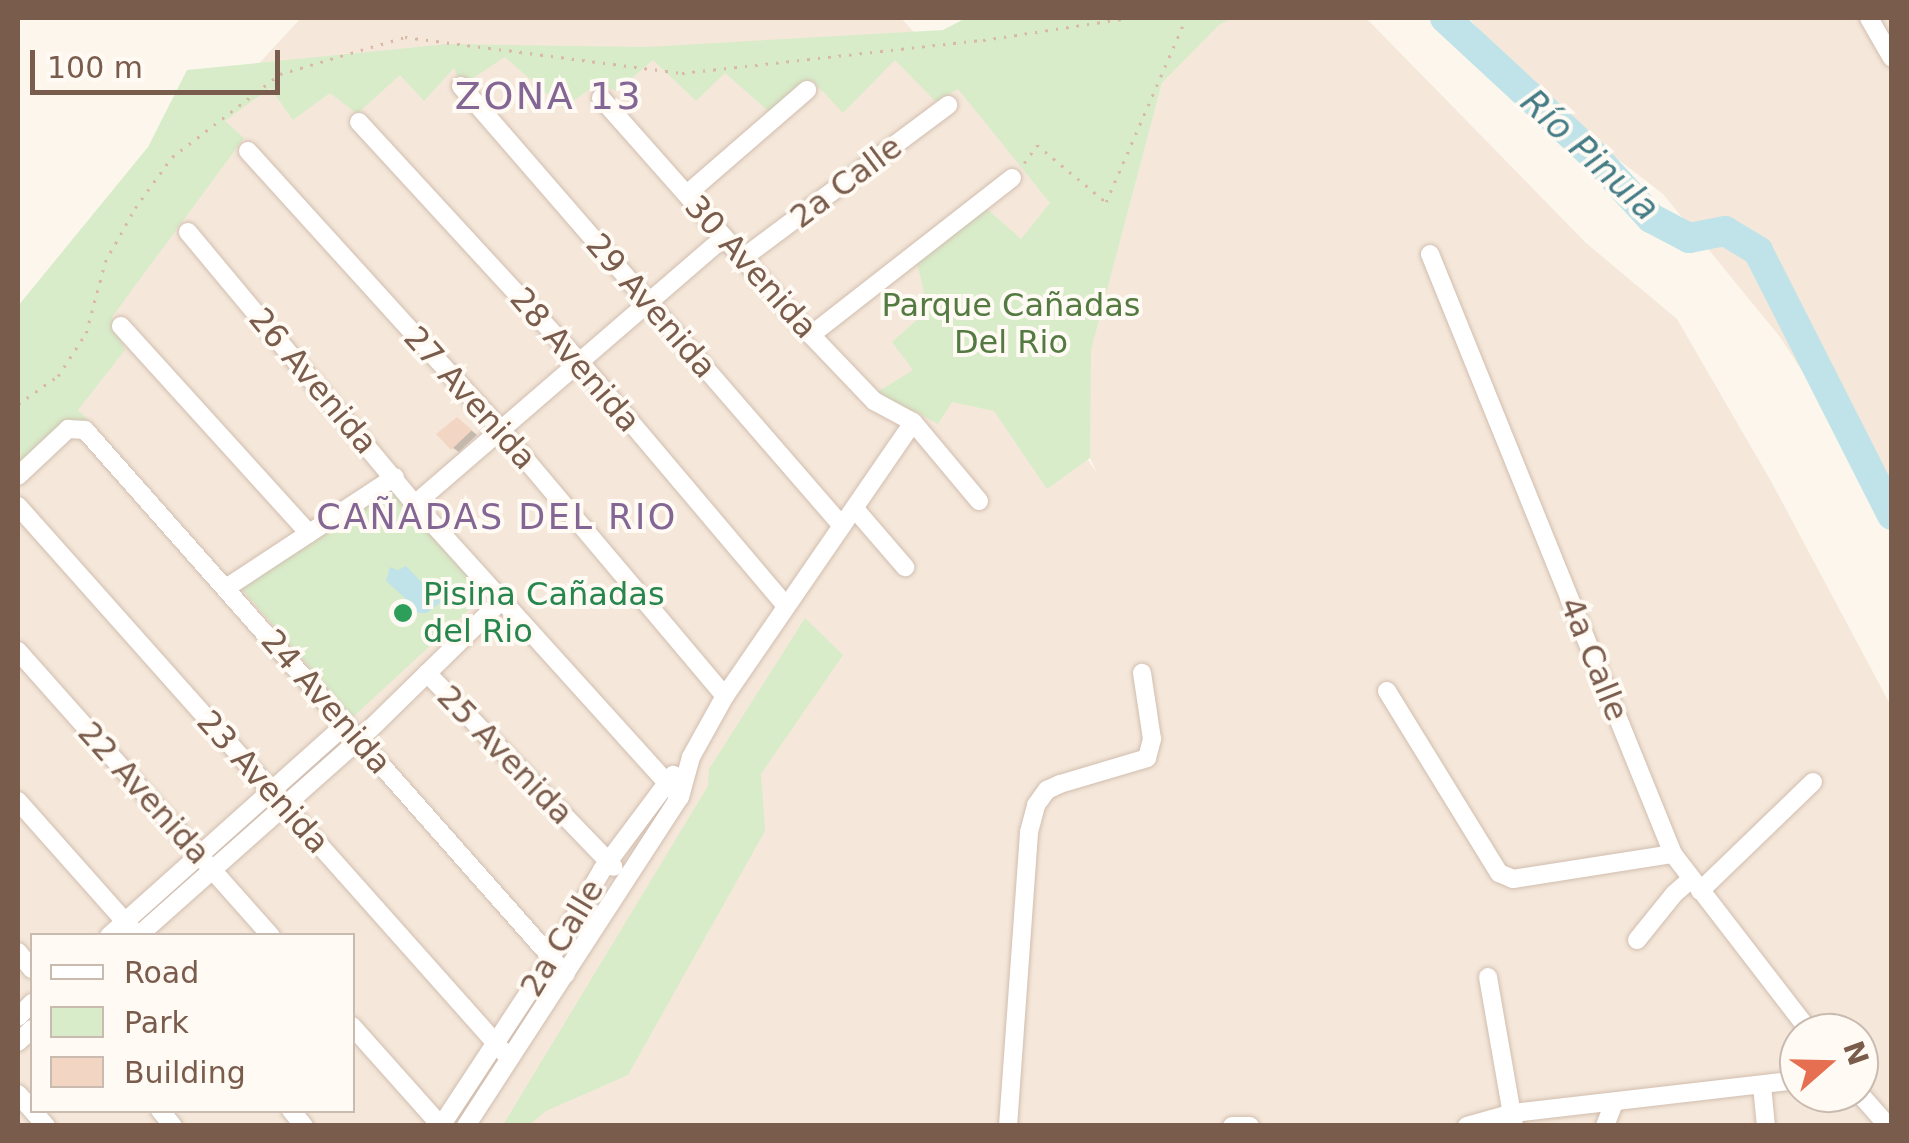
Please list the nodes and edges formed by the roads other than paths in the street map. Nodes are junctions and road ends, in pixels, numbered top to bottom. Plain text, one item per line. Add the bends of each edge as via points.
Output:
1 (1879, 24) edge
2 (1892, 58) edge
3 (461, 86) dead end
4 (808, 90) dead end
5 (601, 98) dead end
6 (948, 105) dead end
7 (358, 122) dead end
8 (248, 151) dead end
9 (1012, 178) road end
10 (687, 194) junction
11 (188, 232) dead end
12 (724, 237) junction
13 (1430, 254) dead end
14 (744, 258) junction
15 (647, 302) junction
16 (121, 326) dead end
17 (811, 335) junction
18 (579, 361) junction
19 (913, 422) junction
20 (500, 429) junction
21 (18, 476) edge
22 (395, 478) junction
23 (979, 501) dead end
24 (415, 504) junction
25 (18, 506) edge
26 (855, 509) junction
27 (842, 526) junction
28 (309, 533) junction
29 (905, 566) dead end
30 (226, 588) junction
31 (502, 600) junction
32 (785, 605) junction
33 (18, 651) edge
34 (427, 673) junction
35 (1142, 673) dead end
36 (1388, 691) dead end
37 (725, 696) junction
38 (346, 724) junction
39 (359, 740) junction
40 (690, 757) junction
41 (666, 781) junction
42 (1813, 782) dead end
43 (271, 791) junction
44 (680, 797) junction
45 (18, 802) edge
46 (284, 806) junction
47 (1673, 854) junction
48 (199, 855) junction
49 (608, 862) junction
50 (212, 870) junction
51 (625, 879) junction
52 (1696, 885) junction
53 (131, 928) edge
54 (268, 933) edge
55 (1638, 940) dead end
56 (552, 956) junction
57 (566, 974) junction
58 (1488, 977) dead end
59 (1795, 1013) edge
60 (355, 1029) edge
61 (502, 1051) junction
62 (1779, 1083) edge
63 (1762, 1086) junction
64 (1614, 1102) junction
65 (1514, 1119) edge
66 (441, 1126) edge
67 (466, 1126) edge
68 (1008, 1126) edge
69 (1232, 1126) edge
70 (1250, 1126) edge
71 (1467, 1126) edge
72 (1605, 1126) edge
73 (1766, 1126) edge

1 - 2 street
3 - 15 street, 29 Avenida
4 - 10 street
5 - 10 street, 30 Avenida
6 - 14 street, 2a Calle
7 - 18 street, 28 Avenida
8 - 20 street, 27 Avenida
9 - 17 street
10 - 12 street, 30 Avenida
11 - 22 street, 26 Avenida
12 - 14 street, 30 Avenida
12 - 15 street
13 - 47 street, 4a Calle
14 - 17 street, 30 Avenida
15 - 18 street
15 - 27 street, 29 Avenida
16 - 28 street
17 - 19 street, 30 Avenida via 874,400
18 - 20 street
18 - 32 street, 28 Avenida
19 - 23 street, 30 Avenida
19 - 26 street, 2a Calle
20 - 24 street
20 - 37 street, 27 Avenida
21 - 30 street, 24 Avenida via 68,428 85,430
22 - 24 street, 26 Avenida
22 - 28 street
24 - 31 street, 26 Avenida
25 - 43 street, 23 Avenida
26 - 27 street, 2a Calle
26 - 29 street
27 - 32 street, 2a Calle
28 - 30 street
30 - 38 street, 24 Avenida
31 - 34 street
31 - 41 street, 26 Avenida
32 - 37 street, 2a Calle
33 - 48 street, 22 Avenida
34 - 39 street
34 - 49 street, 25 Avenida
35 - 68 street via 1152,739 1147,758 1060,784 1036,805
36 - 47 street via 1499,873 1513,879
37 - 40 street, 2a Calle
38 - 39 street, 24 Avenida
38 - 43 street
39 - 46 street
39 - 56 street, 24 Avenida
40 - 41 street, 2a Calle
40 - 44 street, 2a Calle
41 - 44 street, 26 Avenida
41 - 49 street, 2a Calle
42 - 52 street
43 - 46 street, 23 Avenida
43 - 48 street
44 - 51 street, 2a Calle
45 - 53 street
46 - 50 street
46 - 61 street, 23 Avenida
47 - 52 street, 4a Calle
48 - 50 street, 22 Avenida
48 - 53 street
49 - 51 street, 25 Avenida
49 - 56 street, 2a Calle
50 - 53 street
50 - 54 street, 22 Avenida
51 - 57 street, 2a Calle
52 - 55 street
52 - 59 street, 4a Calle
56 - 57 street, 24 Avenida
56 - 61 street, 2a Calle
57 - 61 street, 2a Calle
58 - 65 street
60 - 66 street
61 - 66 street, 2a Calle
61 - 67 street, 2a Calle
62 - 63 street
63 - 64 street
63 - 73 street
64 - 65 street
64 - 72 street
65 - 71 street
69 - 70 street

